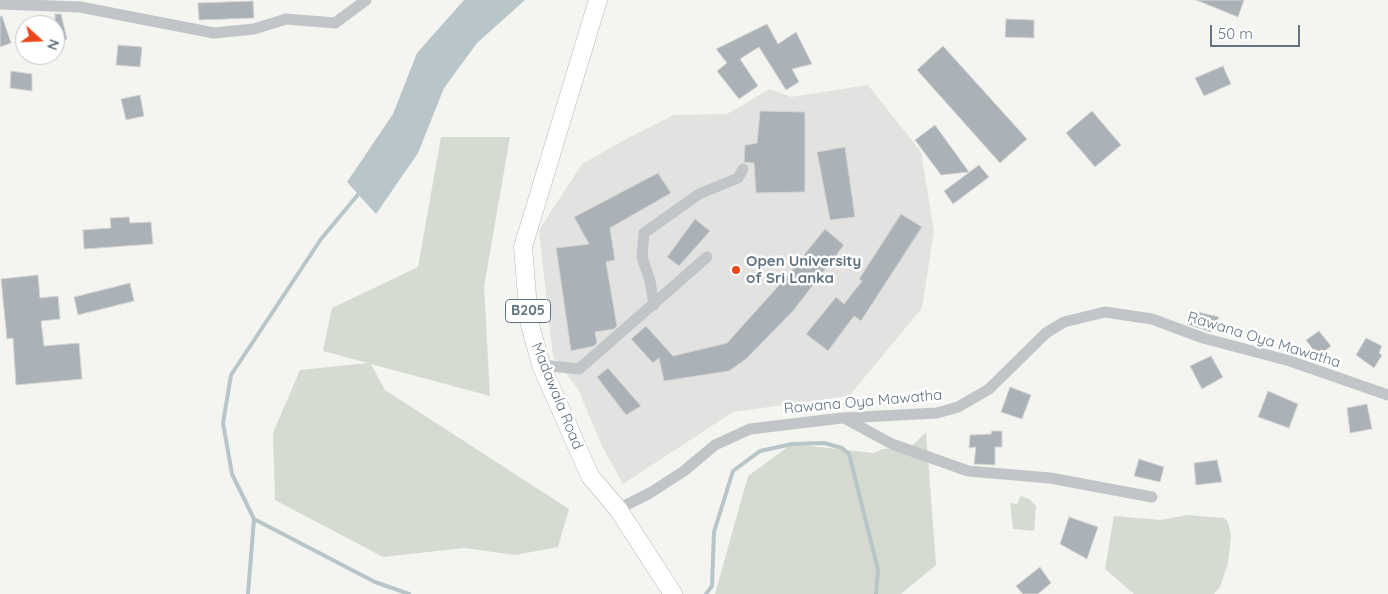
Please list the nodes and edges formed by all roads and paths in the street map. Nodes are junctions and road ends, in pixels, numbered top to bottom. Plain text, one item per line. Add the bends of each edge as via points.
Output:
1 (366, 0) edge
2 (598, 0) edge
3 (0, 4) edge
4 (743, 168) dead end
5 (707, 257) dead end
6 (654, 305) junction
7 (541, 365) junction
8 (1388, 396) edge
9 (842, 418) junction
10 (1152, 497) dead end
11 (618, 509) junction
12 (674, 594) edge

1 - 3 street via 335,23 286,19 254,29 214,33 80,7
2 - 7 main road, Madawala Road / B205 via 523,247 529,321
4 - 6 street via 738,178 699,194 644,233 642,257
5 - 6 street
6 - 7 street via 579,369
7 - 11 main road, Madawala Road / B205 via 590,476
8 - 9 street, Rawana Oya Mawatha via 1290,361 1203,338 1152,319 1105,312 1064,322 1046,333 988,389 958,407 937,413
9 - 10 street via 892,444 968,471 1050,478
9 - 11 street, Rawana Oya Mawatha via 750,429 715,445 684,471
11 - 12 main road, Madawala Road / B205

